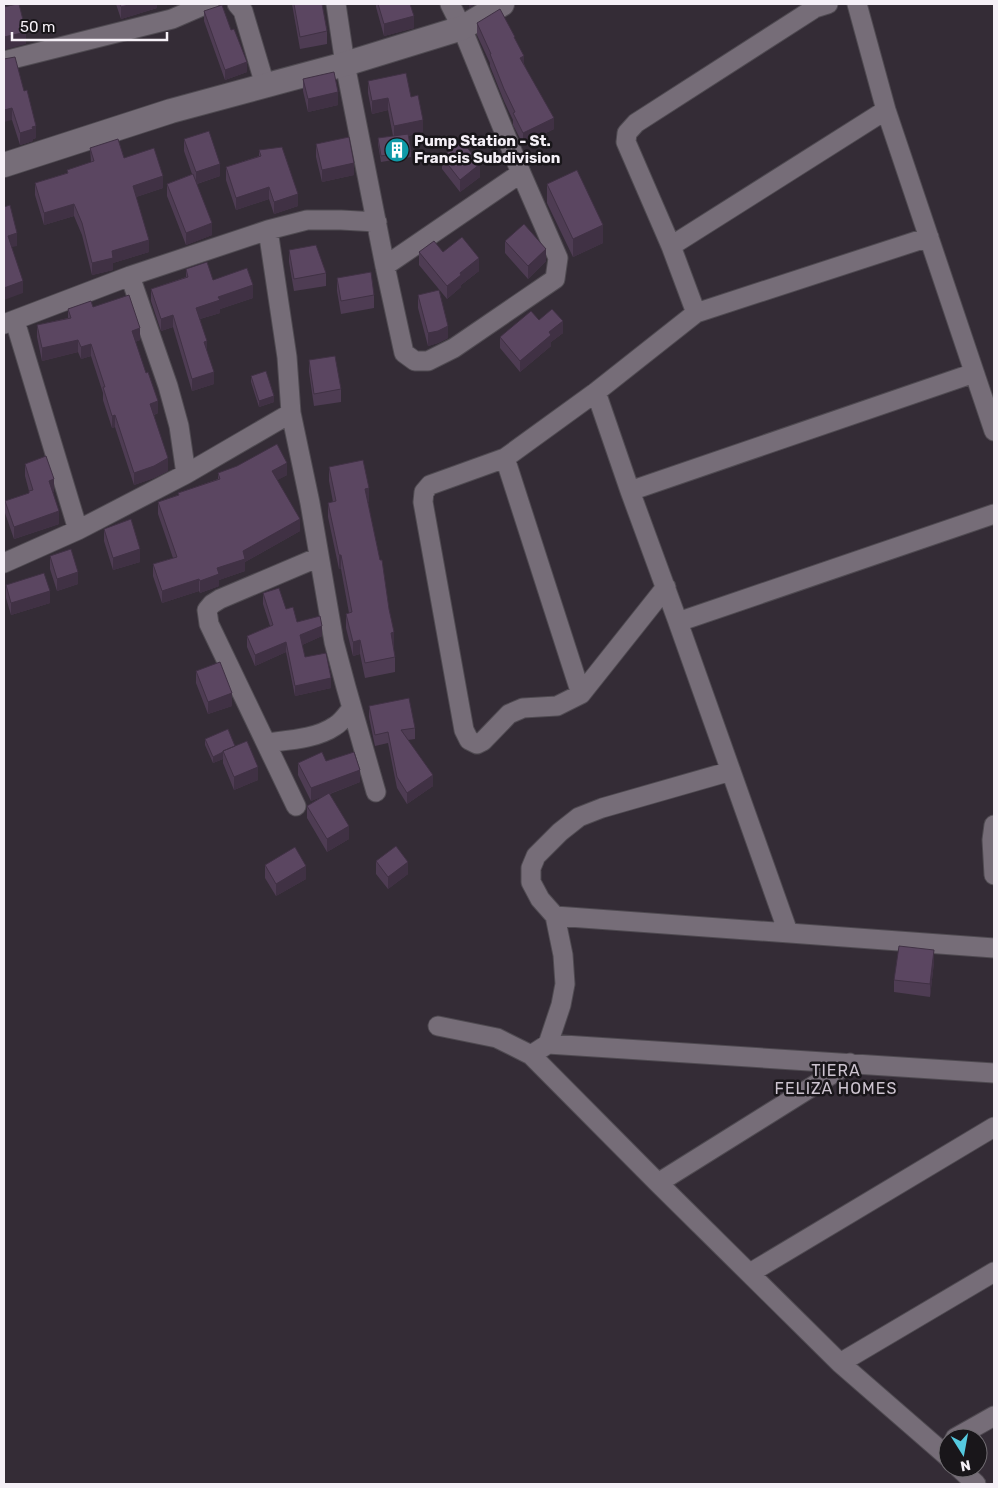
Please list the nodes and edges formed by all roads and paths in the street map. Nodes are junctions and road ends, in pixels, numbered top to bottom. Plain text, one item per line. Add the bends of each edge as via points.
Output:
1 (209, 4) edge
2 (237, 4) edge
3 (336, 4) edge
4 (450, 4) edge
5 (502, 4) edge
6 (828, 4) edge
7 (857, 4) edge
8 (170, 12) edge
9 (462, 28) junction
10 (4, 61) edge
11 (345, 64) junction
12 (265, 85) junction
13 (886, 110) junction
14 (4, 165) edge
15 (521, 173) junction
16 (377, 222) junction
17 (268, 230) junction
18 (929, 237) junction
19 (670, 246) junction
20 (385, 266) junction
21 (130, 276) junction
22 (696, 313) junction
23 (9, 323) edge
24 (974, 373) junction
25 (596, 392) junction
26 (291, 413) junction
27 (994, 431) edge
28 (505, 458) junction
29 (186, 474) junction
30 (630, 491) junction
31 (994, 514) edge
32 (78, 530) junction
33 (319, 557) junction
34 (4, 563) edge
35 (666, 587) junction
36 (678, 622) junction
37 (581, 694) junction
38 (352, 708) junction
39 (266, 743) junction
40 (731, 771) junction
41 (376, 792) dead end
42 (296, 806) dead end
43 (994, 825) edge
44 (994, 875) edge
45 (555, 916) junction
46 (788, 932) junction
47 (994, 948) edge
48 (438, 1026) dead end
49 (548, 1044) junction
50 (531, 1055) junction
51 (850, 1063) junction
52 (994, 1073) edge
53 (994, 1127) edge
54 (658, 1183) junction
55 (994, 1272) edge
56 (750, 1273) junction
57 (840, 1363) junction
58 (994, 1416) edge
59 (973, 1428) edge
60 (938, 1443) edge

1 - 8 street
2 - 12 street via 243,11
3 - 11 street
4 - 9 street
5 - 9 street
6 - 19 street via 815,8 717,70 636,123 627,133 626,142
7 - 13 street
8 - 10 street
9 - 11 street
9 - 15 street
11 - 12 street
11 - 16 street
12 - 14 street via 171,110
13 - 18 street
13 - 19 street
15 - 20 street
15 - 20 street via 558,258 555,279 454,348 428,361 415,361 404,353
16 - 17 street via 307,220
16 - 20 street
17 - 21 street
17 - 26 street via 288,357
18 - 22 street
18 - 24 street
19 - 22 street
21 - 23 street
21 - 29 street via 168,386
22 - 25 street
23 - 32 street
24 - 27 street
24 - 30 street
25 - 28 street
25 - 30 street
26 - 29 street
26 - 33 street
28 - 37 street
28 - 37 street via 430,485 424,492 423,502 464,730 469,740 477,744 509,714 523,708 557,706
29 - 32 street
30 - 35 street
31 - 36 street
32 - 34 street
33 - 38 street via 334,642
33 - 39 street via 220,599 207,610 209,624
35 - 36 street
35 - 37 street
36 - 40 street
38 - 39 street via 337,725 324,732
38 - 41 street
39 - 42 street
40 - 45 street via 602,808 579,817 560,832 536,856 531,868 532,882 540,899
40 - 46 street
43 - 44 street
45 - 46 street
45 - 49 street via 565,984
46 - 47 street
48 - 50 street via 497,1038
49 - 50 street
49 - 51 street
50 - 54 street
51 - 52 street
51 - 54 street
53 - 56 street
54 - 56 street
55 - 57 street
56 - 57 street
57 - 60 street
58 - 59 street

